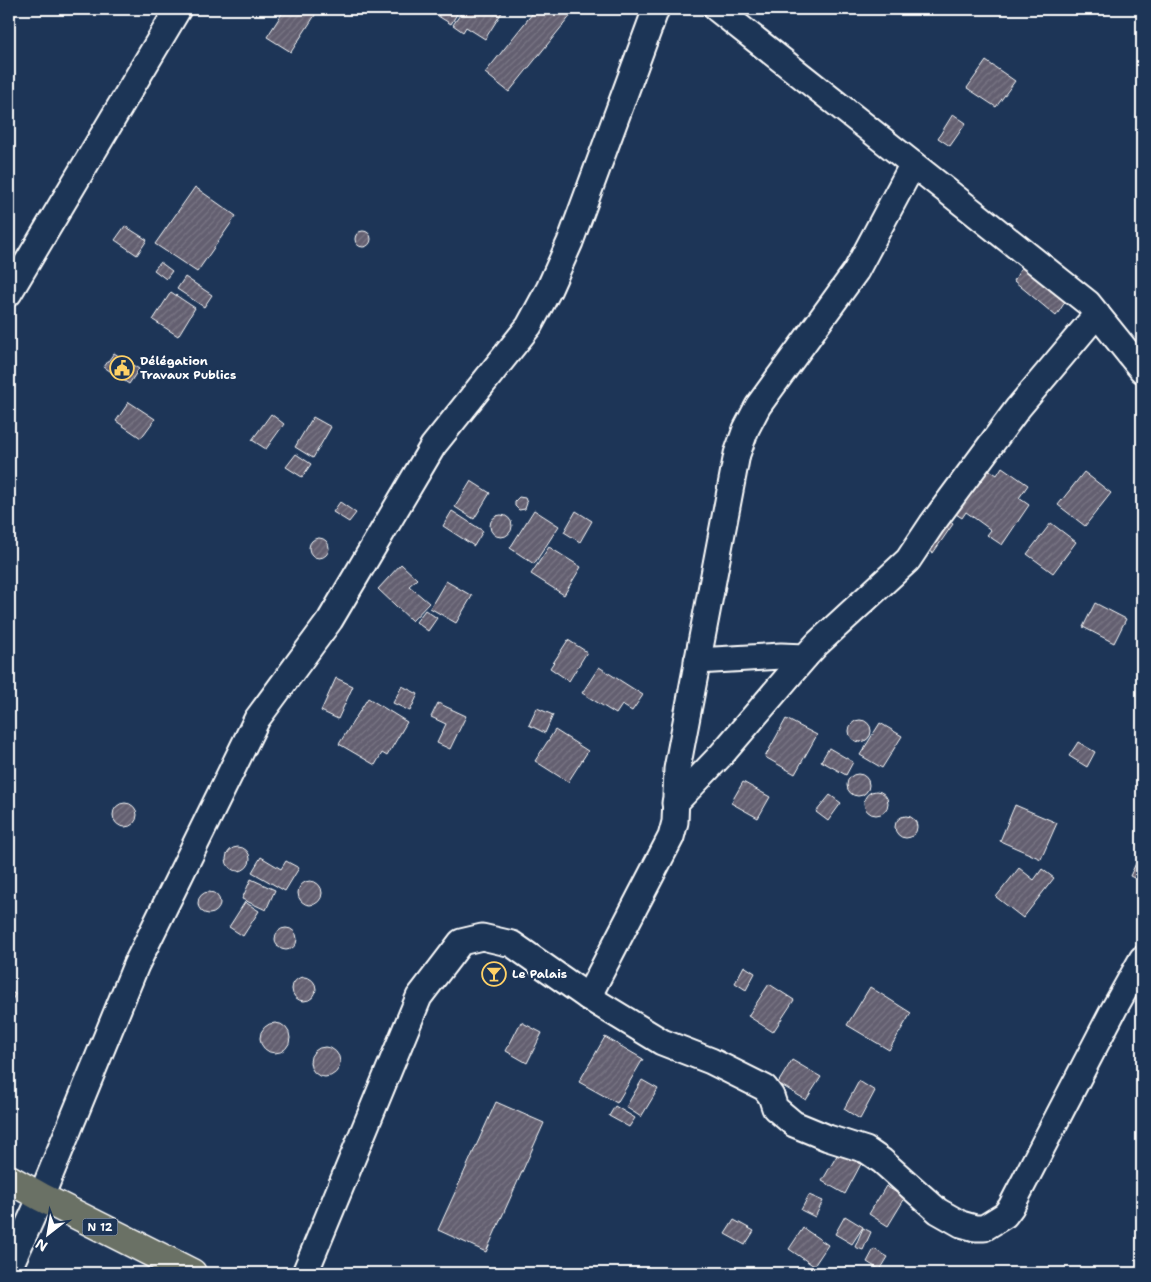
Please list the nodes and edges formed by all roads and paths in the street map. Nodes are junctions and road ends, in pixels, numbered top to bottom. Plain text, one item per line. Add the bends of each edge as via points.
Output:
1 (178, 9) edge
2 (656, 9) edge
3 (717, 9) edge
4 (913, 164) junction
5 (9, 293) edge
6 (1096, 314) junction
7 (1142, 370) edge
8 (806, 657) junction
9 (696, 661) junction
10 (675, 803) junction
11 (1142, 959) edge
12 (588, 997) junction
13 (9, 1179) edge
14 (40, 1197) junction
15 (9, 1268) edge
16 (192, 1273) edge
17 (305, 1273) edge

1 - 5 street
2 - 14 street via 570,242 549,288 529,326 434,446 330,620 257,719 136,965
3 - 4 street
4 - 6 street via 1088,303
4 - 9 street via 856,272 758,406 746,429 737,454
6 - 7 street
6 - 8 street via 1018,408 908,560
8 - 9 street
8 - 10 street
9 - 10 street via 677,769
10 - 12 street via 671,837
11 - 12 street via 1011,1207 1005,1215 984,1228 961,1224 938,1211 866,1150 794,1124 775,1108 764,1088 662,1042
12 - 17 street via 512,944 482,937 460,942 419,997
13 - 14 highway, N 12
14 - 15 street
14 - 16 highway, N 12

